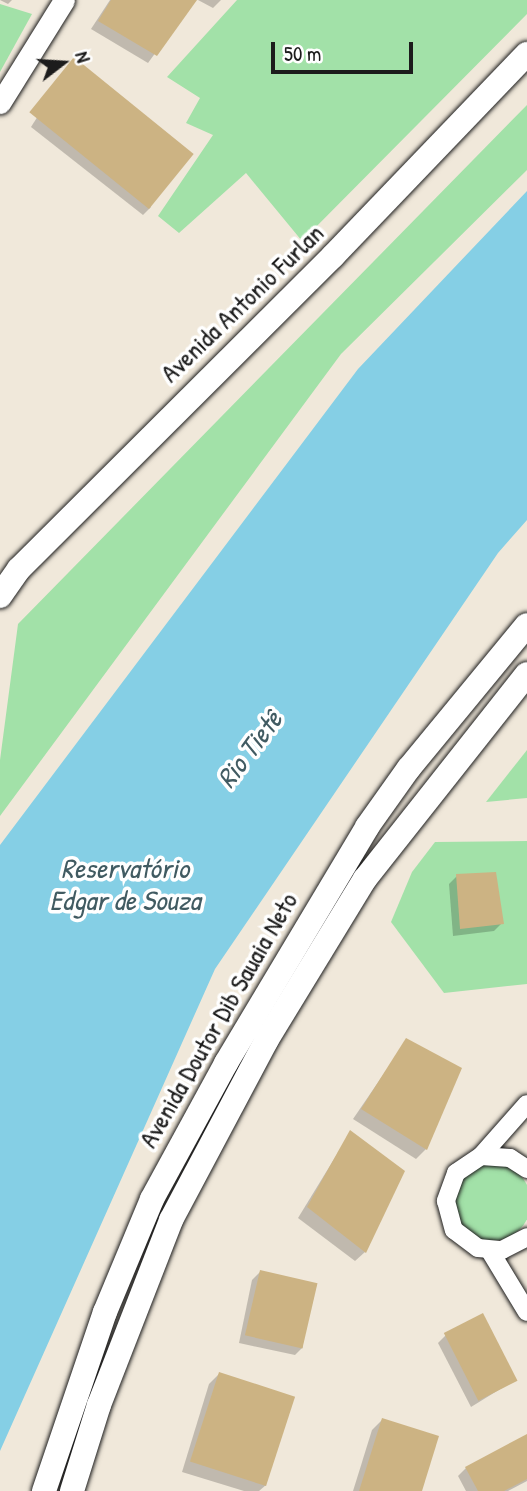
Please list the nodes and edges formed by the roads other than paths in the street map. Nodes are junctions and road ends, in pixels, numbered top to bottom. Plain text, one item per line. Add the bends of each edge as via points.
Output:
1 (64, 0) edge
2 (527, 54) edge
3 (0, 103) edge
4 (0, 599) edge
5 (527, 625) edge
6 (527, 674) edge
7 (527, 1104) edge
8 (481, 1156) junction
9 (527, 1169) edge
10 (526, 1241) edge
11 (490, 1251) junction
12 (527, 1312) edge
13 (44, 1491) edge
14 (72, 1491) edge

1 - 3 street
2 - 4 main road, Avenida Antonio Furlan via 333,256 19,569
5 - 13 main road, Avenida Doutor Dib Sauaia Neto via 408,768 374,817 226,1063 152,1199 105,1312
6 - 14 main road, Avenida Doutor Dib Sauaia Neto via 365,879 266,1041 171,1220 99,1405
7 - 8 street
8 - 9 street via 510,1157
8 - 11 street via 456,1173 446,1201 454,1230 465,1241
10 - 11 street
11 - 12 street

